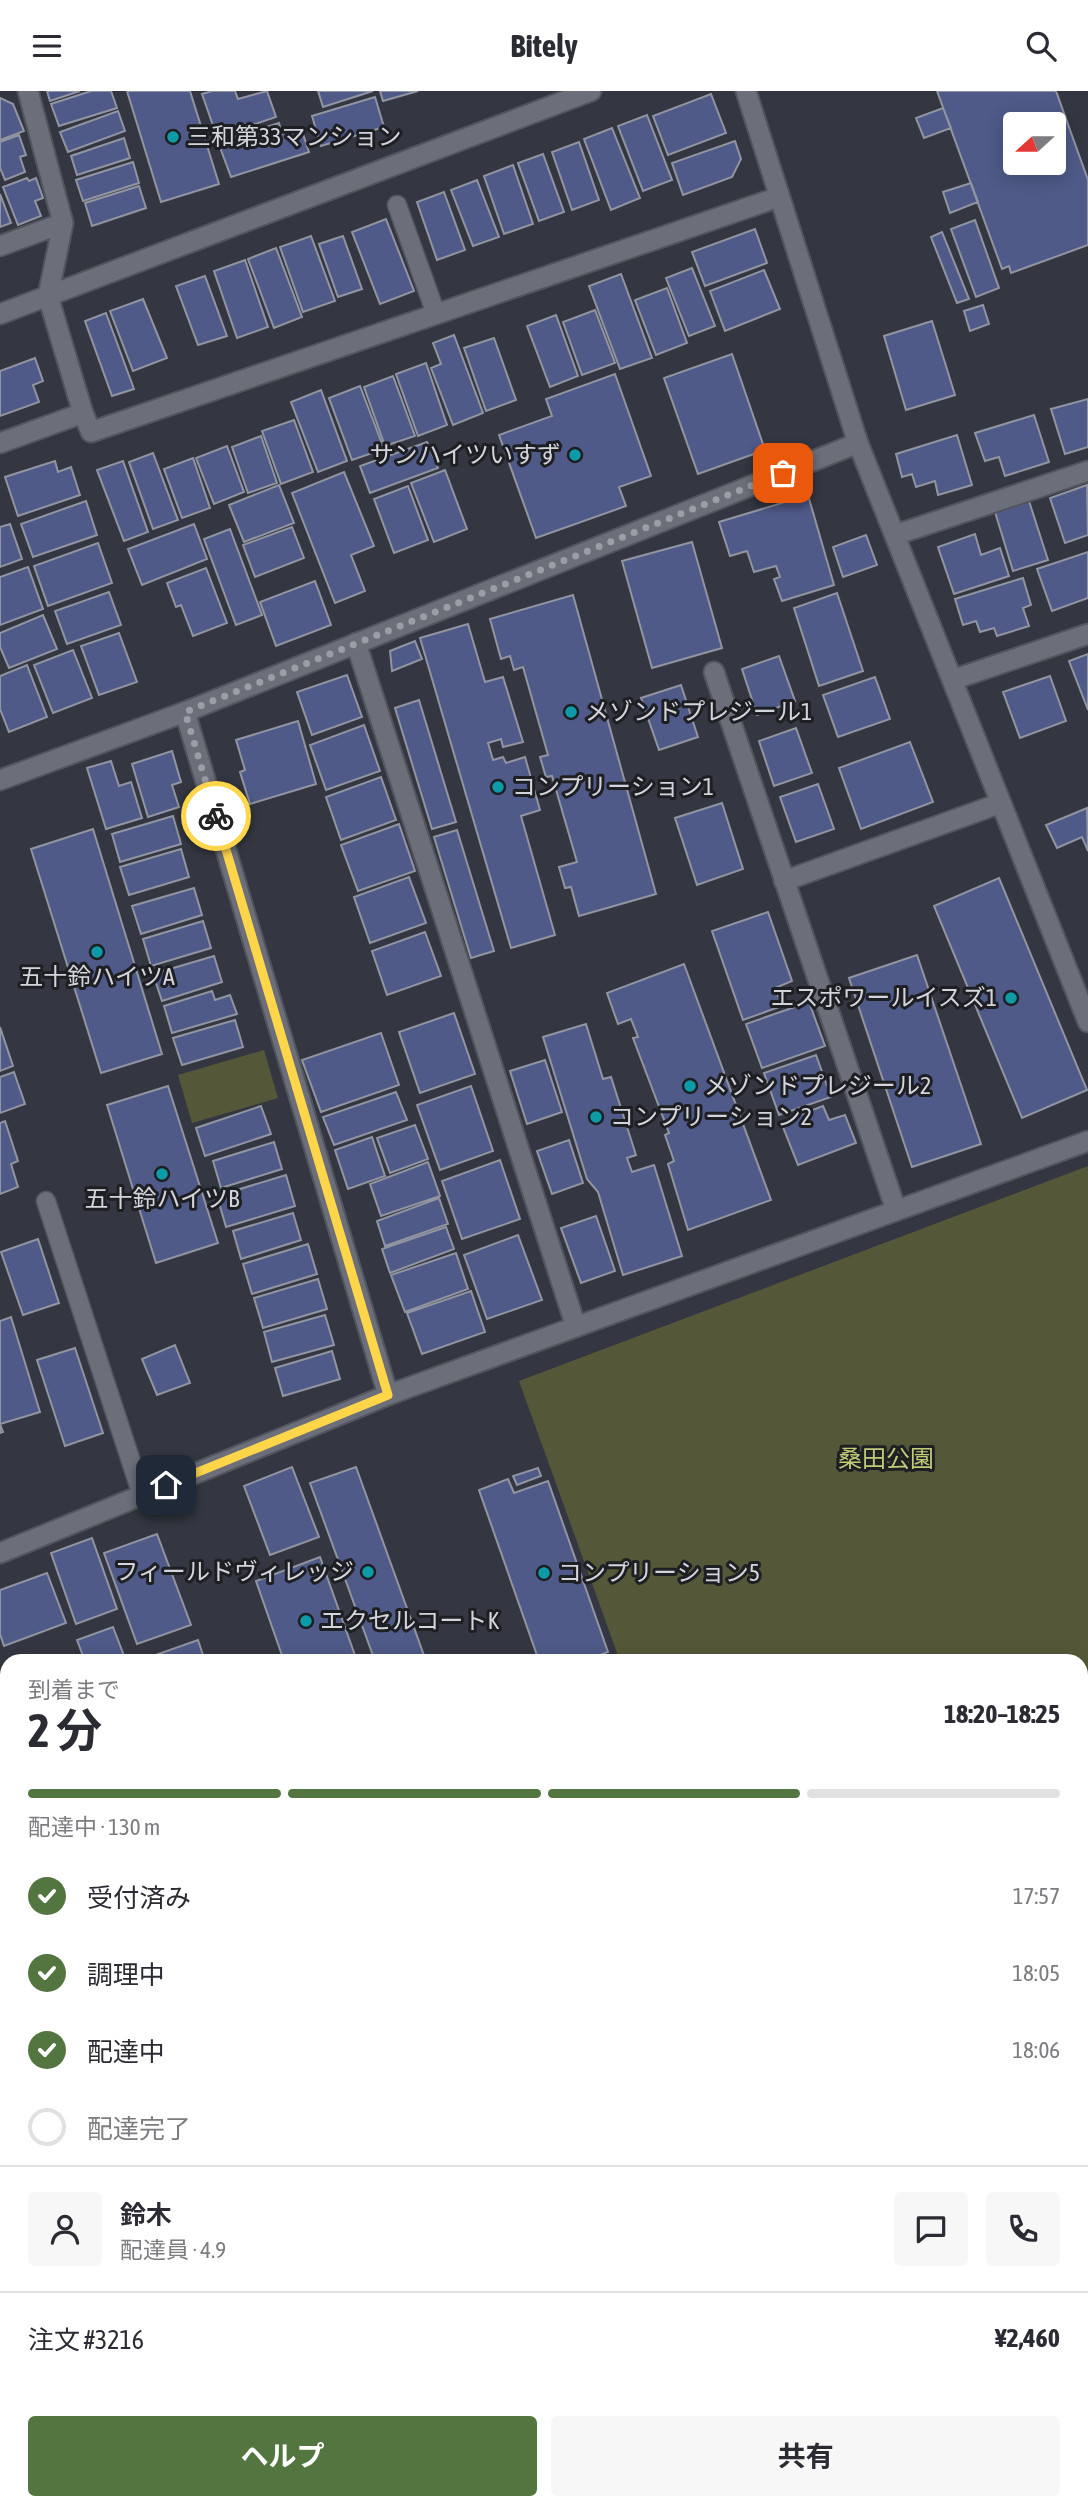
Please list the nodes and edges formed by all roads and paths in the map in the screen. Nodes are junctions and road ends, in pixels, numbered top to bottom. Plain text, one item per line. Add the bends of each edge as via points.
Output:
1 (28, 91) edge
2 (591, 91) edge
3 (746, 91) edge
4 (779, 197) junction
5 (397, 205) dead end
6 (63, 223) junction
7 (0, 246) edge
8 (48, 296) junction
9 (436, 313) junction
10 (0, 314) edge
11 (83, 413) junction
12 (0, 443) edge
13 (859, 443) junction
14 (1088, 471) edge
15 (895, 535) junction
16 (1088, 634) edge
17 (356, 643) junction
18 (714, 672) dead end
19 (952, 680) junction
20 (185, 712) junction
21 (1, 778) edge
22 (1001, 803) junction
23 (784, 881) junction
24 (1088, 1022) edge
25 (1088, 1141) edge
26 (46, 1201) dead end
27 (896, 1210) junction
28 (576, 1327) junction
29 (388, 1395) junction
30 (142, 1495) junction
31 (0, 1553) edge

1 - 6 street
2 - 8 street
3 - 4 street
4 - 9 street
4 - 13 street
5 - 9 lane
6 - 7 street
6 - 8 street
8 - 10 street
8 - 11 street
9 - 11 street via 91,432
11 - 12 street
13 - 15 street
13 - 17 street
14 - 15 street
15 - 19 street
16 - 19 street
17 - 20 street
17 - 28 street
18 - 23 street
19 - 22 street
20 - 21 street
20 - 29 street
22 - 23 street
22 - 24 street
23 - 27 street
25 - 27 street
26 - 30 lane
27 - 28 street
28 - 29 street
29 - 30 street
30 - 31 street

